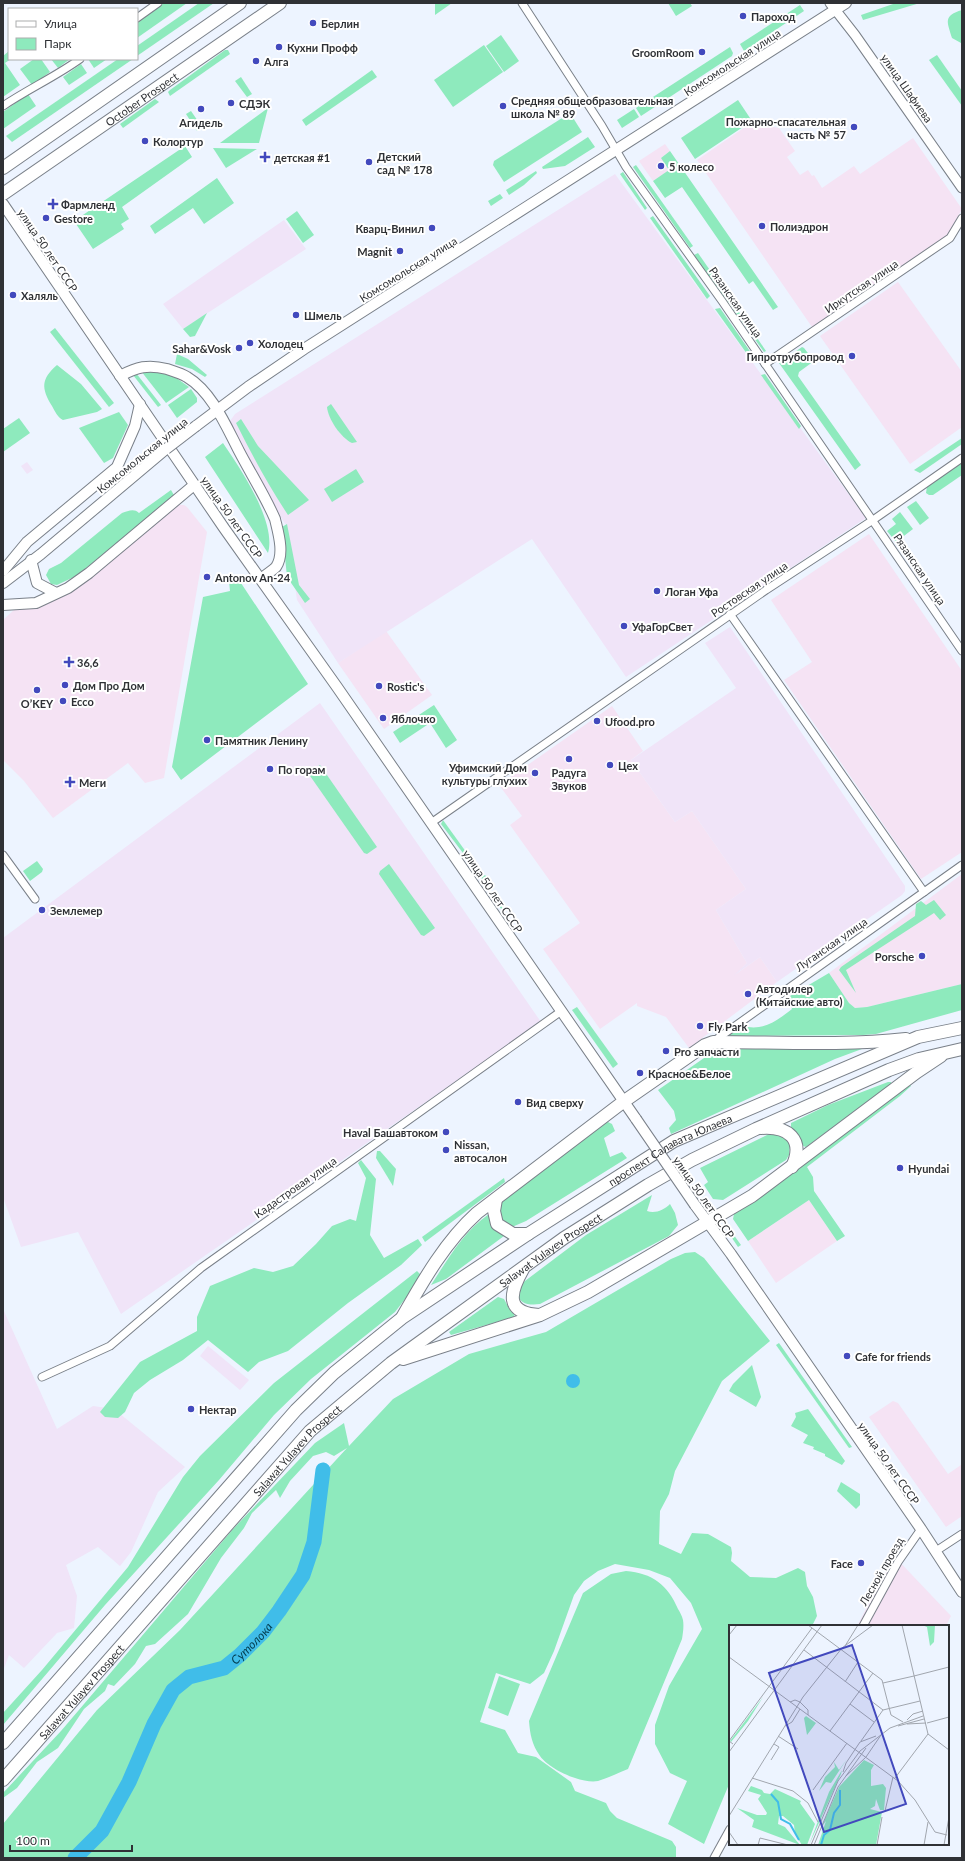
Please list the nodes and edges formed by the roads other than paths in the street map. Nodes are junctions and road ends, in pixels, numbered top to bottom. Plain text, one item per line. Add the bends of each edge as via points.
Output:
1 (158, 3) edge
2 (240, 3) edge
3 (280, 3) edge
4 (522, 3) edge
5 (846, 3) edge
6 (832, 7) edge
7 (138, 17) edge
8 (79, 60) edge
9 (3, 106) edge
10 (617, 150) junction
11 (3, 168) edge
12 (962, 188) edge
13 (3, 194) edge
14 (3, 204) edge
15 (962, 218) edge
16 (765, 364) junction
17 (120, 376) junction
18 (140, 404) junction
19 (217, 411) junction
20 (962, 458) edge
21 (194, 485) junction
22 (873, 520) junction
23 (32, 560) junction
24 (3, 571) edge
25 (261, 579) junction
26 (3, 583) edge
27 (56, 593) junction
28 (3, 605) edge
29 (730, 614) junction
30 (962, 651) edge
31 (431, 823) junction
32 (3, 855) edge
33 (962, 865) edge
34 (924, 892) junction
35 (35, 899) dead end
36 (560, 1012) junction
37 (962, 1028) edge
38 (918, 1037) junction
39 (714, 1042) junction
40 (962, 1049) edge
41 (946, 1053) junction
42 (623, 1102) junction
43 (756, 1129) junction
44 (792, 1167) junction
45 (496, 1199) junction
46 (708, 1224) junction
47 (528, 1234) junction
48 (525, 1265) junction
49 (540, 1315) junction
50 (402, 1318) junction
51 (391, 1363) junction
52 (42, 1377) dead end
53 (921, 1529) junction
54 (962, 1534) edge
55 (936, 1551) junction
56 (962, 1592) edge
57 (863, 1625) edge
58 (3, 1743) edge
59 (3, 1780) edge
60 (729, 1831) edge
61 (714, 1858) edge

1 - 7 street
2 - 11 main road, October Prospect
3 - 13 main road, October Prospect
4 - 10 street, Рязанская улица
5 - 6 main road, Комсомольская улица
6 - 10 main road, Комсомольская улица
6 - 12 street, улица Шафиева via 855,35
8 - 9 street via 58,75 29,89
10 - 16 street, Рязанская улица via 626,167
10 - 19 main road, Комсомольская улица via 304,349
14 - 17 main road, улица 50 лет СССР
15 - 16 street, Иркутская улица via 950,238
16 - 22 street, Рязанская улица
17 - 18 main road, улица 50 лет СССР
17 - 19 main road via 141,366 163,368 180,374 197,384
18 - 21 main road, улица 50 лет СССР
18 - 24 main road via 135,426 116,467 27,542
19 - 23 main road, Комсомольская улица, bridge
19 - 25 main road via 275,519 280,556 276,566
20 - 22 street, Ростовская улица
21 - 25 main road, улица 50 лет СССР
21 - 27 main road via 89,573
22 - 29 street, Ростовская улица
22 - 30 street, Рязанская улица
23 - 26 main road, Комсомольская улица
23 - 27 main road via 37,583
25 - 31 main road, улица 50 лет СССР
27 - 28 main road via 36,603
29 - 31 street, Ростовская улица
29 - 34 street
31 - 36 main road, улица 50 лет СССР
32 - 35 street
33 - 34 street, Луганская улица
34 - 39 street, Луганская улица
36 - 42 main road, улица 50 лет СССР
36 - 52 street, Кадастровая улица via 201,1268 110,1346
37 - 38 main road, проспект Салавата Юлаева
38 - 39 main road via 858,1042
38 - 47 main road, проспект Салавата Юлаева via 674,1141
39 - 42 main road via 689,1055
40 - 41 main road, проспект Салавата Юлаева
41 - 43 main road, проспект Салавата Юлаева via 919,1058
41 - 44 main road
42 - 45 main road
42 - 46 main road, улица 50 лет СССР, bridge
43 - 44 main road via 778,1128 794,1139 797,1152
43 - 48 main road, проспект Салавата Юлаева via 648,1185
44 - 46 main road
45 - 47 main road via 494,1211 497,1224 513,1234
45 - 50 main road via 461,1228 420,1285
46 - 49 main road via 588,1292
46 - 53 main road, улица 50 лет СССР
47 - 50 main road, проспект Салавата Юлаева
48 - 49 main road via 513,1291 514,1302 523,1312
48 - 51 main road, Salawat Yulayev Prospect
49 - 51 main road
50 - 58 main road via 334,1373 296,1410
51 - 59 main road, Salawat Yulayev Prospect via 310,1431
53 - 55 main road, улица 50 лет СССР
53 - 57 street, Лесной проезд via 898,1562
54 - 55 street
55 - 56 main road, улица 50 лет СССР
60 - 61 street

